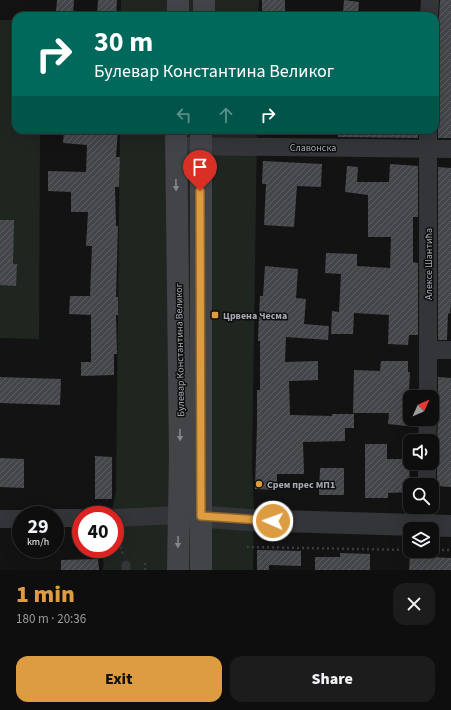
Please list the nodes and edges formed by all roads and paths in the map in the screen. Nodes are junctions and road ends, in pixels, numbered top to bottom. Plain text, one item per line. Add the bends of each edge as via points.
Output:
1 (178, 0) edge
2 (204, 0) edge
3 (430, 0) edge
4 (178, 12) edge
5 (204, 12) edge
6 (429, 12) edge
7 (428, 134) edge
8 (175, 138) edge
9 (201, 138) edge
10 (428, 148) junction
11 (451, 149) edge
12 (429, 350) junction
13 (451, 350) edge
14 (428, 390) edge
15 (179, 515) junction
16 (201, 516) junction
17 (426, 516) edge
18 (124, 518) edge
19 (0, 519) edge
20 (12, 519) edge
21 (451, 526) edge
22 (247, 547) dead end
23 (403, 550) edge
24 (439, 550) edge
25 (451, 550) edge
26 (124, 558) edge
27 (145, 561) dead end
28 (126, 568) edge
29 (145, 570) edge
30 (178, 570) edge
31 (201, 570) edge

1 - 4 main road
2 - 5 main road
3 - 6 street
7 - 10 street, Алексе Шантића
8 - 9 street, Славонска
8 -> 15 main road, Булевар Константина Великог
9 - 10 street, Славонска
9 - 16 main road, Булевар Константина Великог
10 - 11 street, Славонска
10 - 12 street, Алексе Шантића
12 - 13 street
12 - 14 street, Алексе Шантића
15 - 16 street
15 - 18 street
15 -> 30 main road, Булевар Константина Великог
16 - 17 street via 247,520
16 - 31 main road, Булевар Константина Великог
17 - 21 street
19 - 20 street
22 - 23 path
24 - 25 path
26 - 28 path
27 - 29 path

